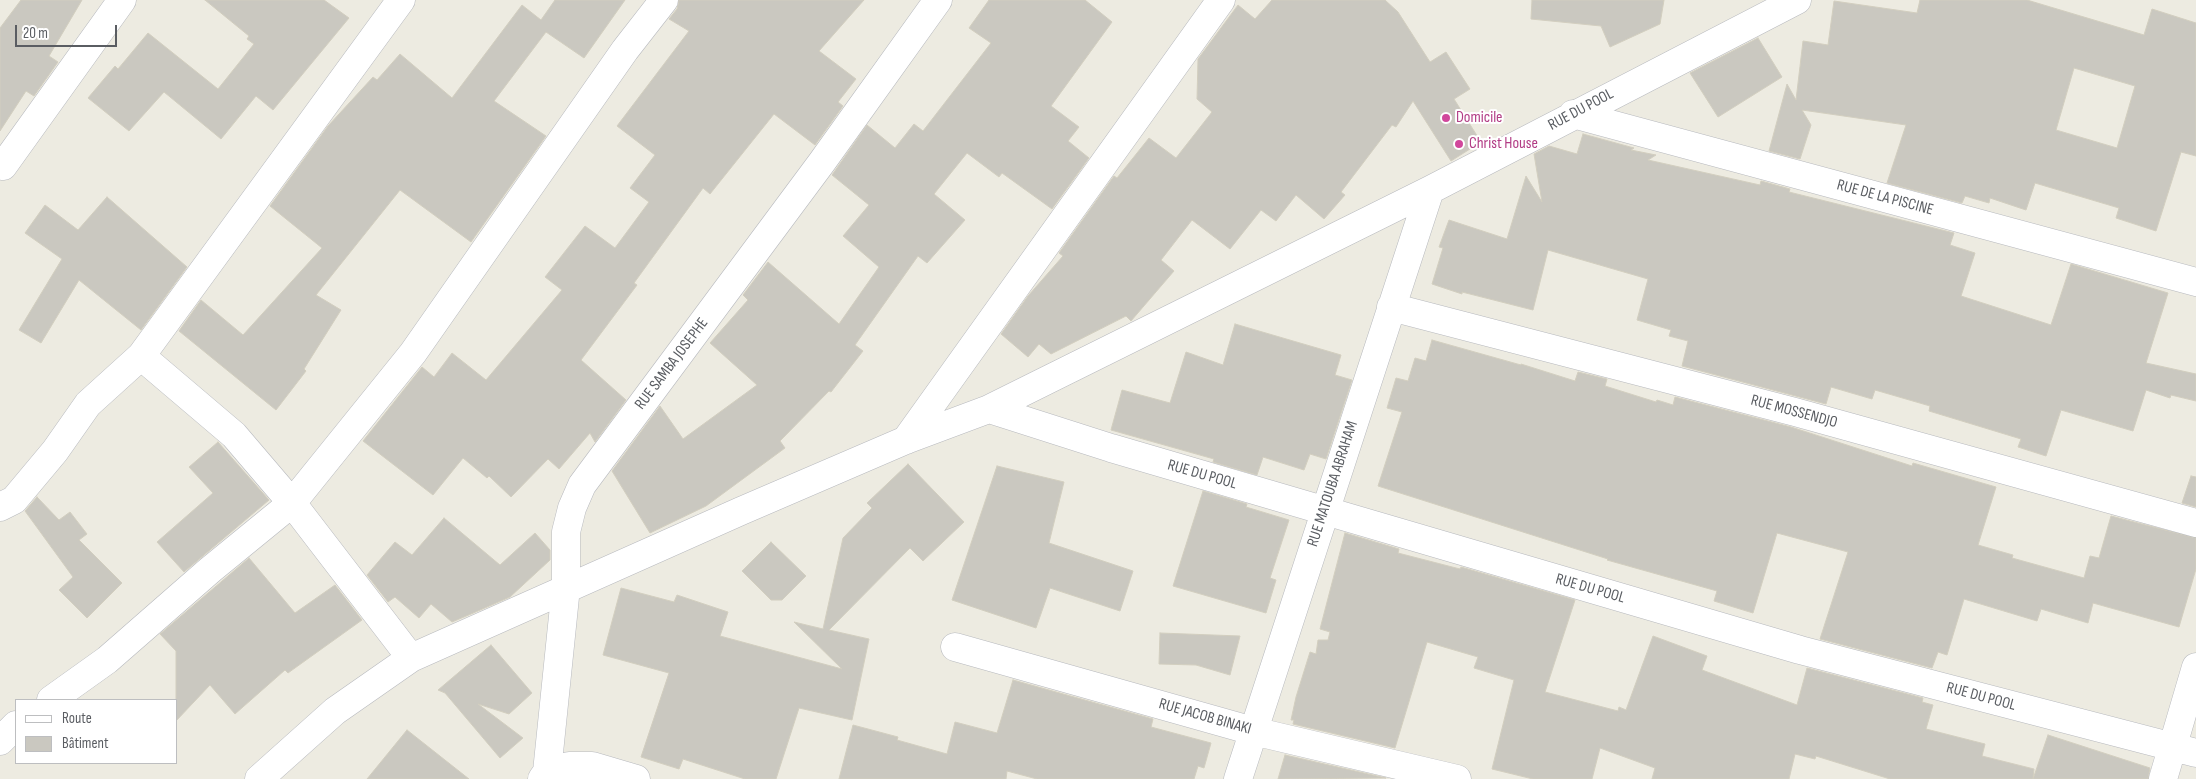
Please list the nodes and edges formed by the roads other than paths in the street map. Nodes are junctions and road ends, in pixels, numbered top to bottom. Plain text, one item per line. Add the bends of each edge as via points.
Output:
1 (122, 0) edge
2 (401, 0) edge
3 (664, 0) edge
4 (938, 0) edge
5 (1221, 0) edge
6 (1797, 0) edge
7 (1573, 114) junction
8 (3, 166) dead end
9 (1430, 190) junction
10 (2196, 282) edge
11 (1391, 307) junction
12 (141, 356) junction
13 (989, 409) junction
14 (906, 440) junction
15 (292, 503) junction
16 (0, 507) edge
17 (1325, 511) junction
18 (2196, 523) edge
19 (566, 587) junction
20 (956, 647) dead end
21 (411, 658) junction
22 (2196, 667) edge
23 (52, 699) edge
24 (15, 726) edge
25 (1253, 731) junction
26 (0, 741) edge
27 (2184, 750) edge
28 (544, 775) edge
29 (259, 779) edge
30 (636, 779) edge
31 (1238, 779) edge
32 (1458, 779) edge
33 (2163, 779) edge

1 - 8 street
2 - 12 street
3 - 15 street via 625,50 413,354
4 - 19 street, RUE SAMBA JOSEPHE via 582,485 566,532
5 - 14 street
6 - 7 street, RUE DU POOL
7 - 9 street, RUE DU POOL
7 - 10 street, RUE DE LA PISCINE
9 - 11 street, RUE MATOUBA ABRAHAM
9 - 13 street, RUE DU POOL
11 - 17 street, RUE MATOUBA ABRAHAM
11 - 18 street, RUE MOSSENDJO via 1795,412
12 - 15 street via 234,435
12 - 16 street via 88,404 20,493
13 - 14 street, RUE DU POOL
13 - 17 street, RUE DU POOL
14 - 19 street, RUE DU POOL
15 - 21 street
15 - 23 street via 107,660
17 - 25 street, RUE MATOUBA ABRAHAM
17 - 27 street, RUE DU POOL via 1800,650
19 - 21 street, RUE DU POOL
19 - 28 street, RUE SAMBA JOSEPHE
20 - 25 street, RUE JACOB BINAKI
21 - 29 street, RUE DU POOL via 335,711
22 - 27 street
24 - 26 street
25 - 31 street, RUE MATOUBA ABRAHAM
25 - 32 street, RUE JACOB BINAKI
27 - 33 street
28 - 30 street via 569,766 592,766

